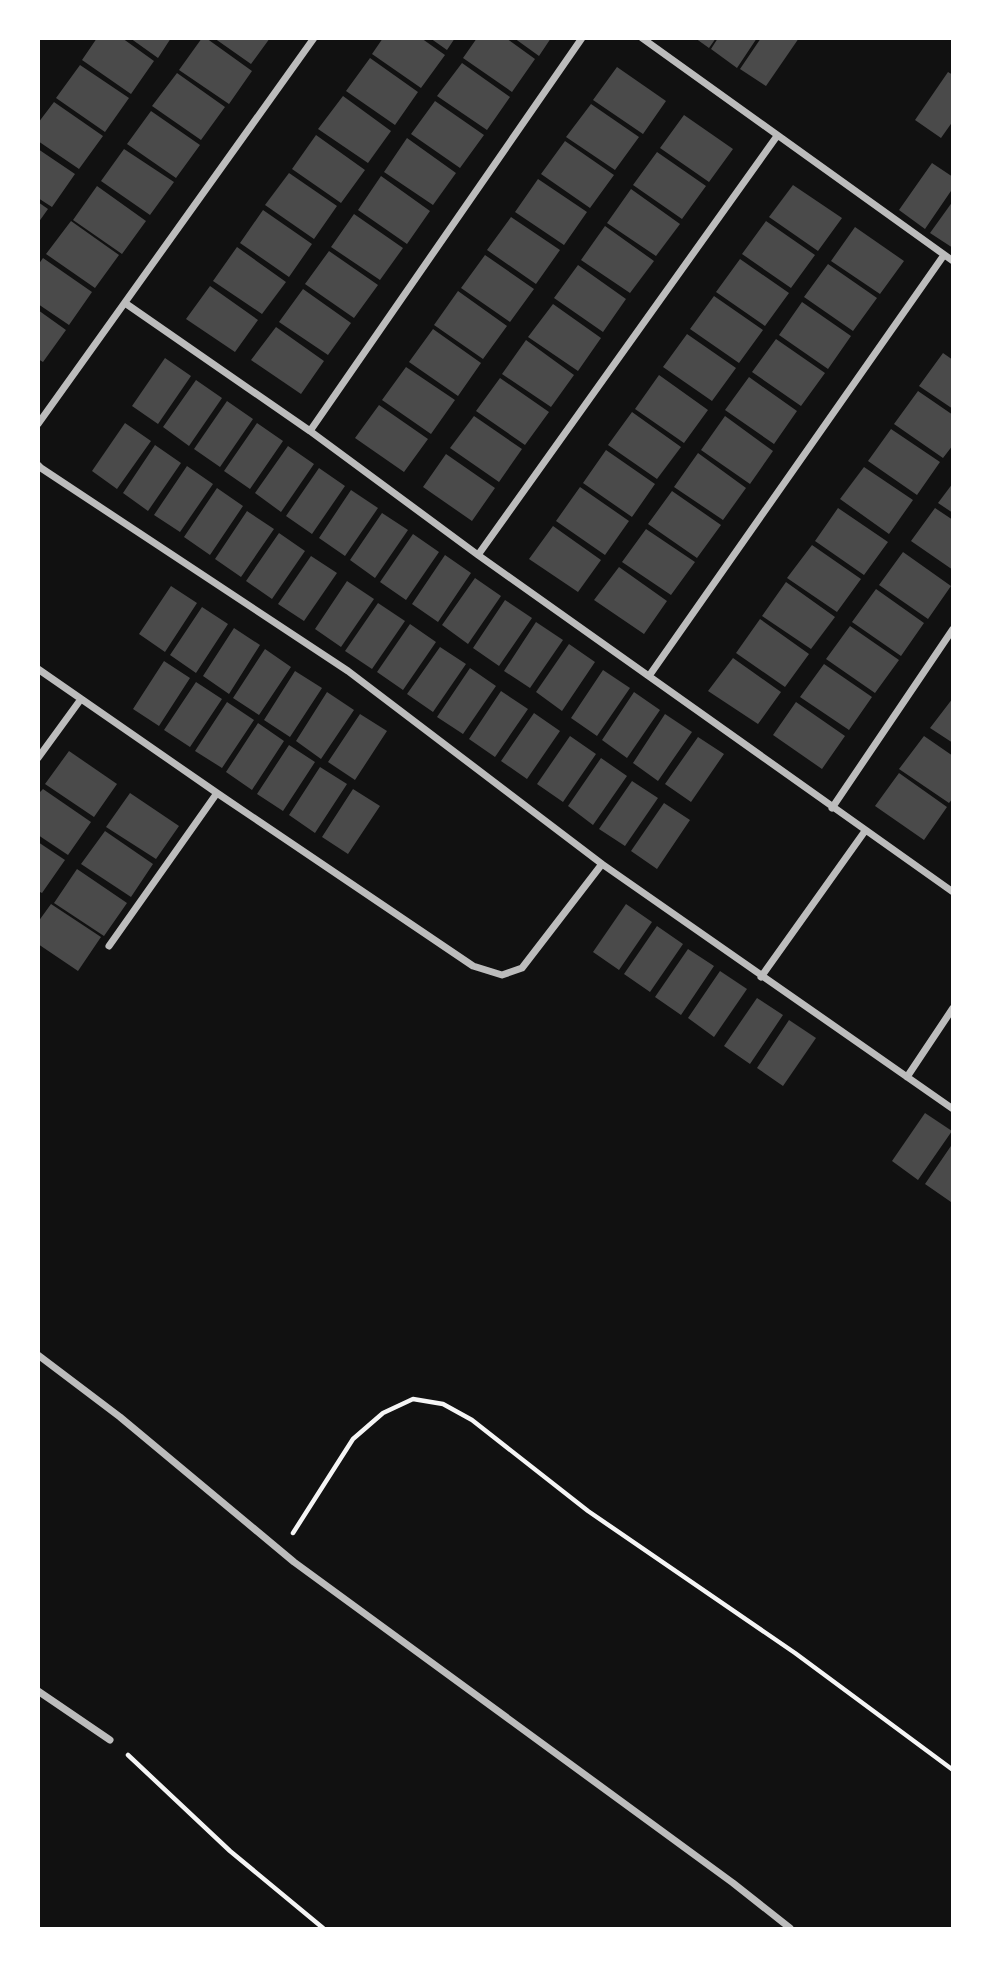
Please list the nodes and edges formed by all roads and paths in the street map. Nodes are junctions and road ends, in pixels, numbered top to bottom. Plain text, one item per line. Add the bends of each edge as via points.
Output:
1 (314, 38) edge
2 (582, 38) edge
3 (642, 38) edge
4 (777, 136) junction
5 (944, 255) junction
6 (953, 261) edge
7 (125, 303) junction
8 (38, 424) edge
9 (310, 431) junction
10 (38, 465) edge
11 (478, 555) junction
12 (953, 629) edge
13 (38, 669) edge
14 (649, 676) junction
15 (81, 699) junction
16 (38, 758) edge
17 (217, 793) junction
18 (832, 808) junction
19 (865, 831) junction
20 (602, 864) junction
21 (953, 892) edge
22 (109, 946) dead end
23 (761, 977) junction
24 (953, 1008) edge
25 (907, 1077) junction
26 (953, 1109) edge
27 (38, 1355) edge
28 (281, 1551) junction
29 (38, 1691) edge
30 (110, 1740) joint
31 (953, 1770) edge
32 (323, 1928) edge
33 (790, 1928) edge

1 - 7 street
2 - 9 street
3 - 4 street
4 - 5 street
4 - 11 street
5 - 6 street
5 - 14 street
7 - 8 street
7 - 9 street
9 - 11 street
10 - 20 street via 348,671
11 - 14 street
12 - 18 street
13 - 15 street
14 - 18 street
15 - 16 street
15 - 17 street
17 - 20 street via 473,966 502,975 522,968
17 - 22 street
18 - 19 street
19 - 21 street
19 - 23 street
20 - 23 street
23 - 25 street
24 - 25 street
25 - 26 street
27 - 28 street
28 - 31 path via 353,1439 383,1413 413,1399 443,1404 472,1420 588,1511 795,1653
28 - 33 street
29 - 30 street
30 - 32 path via 230,1851

